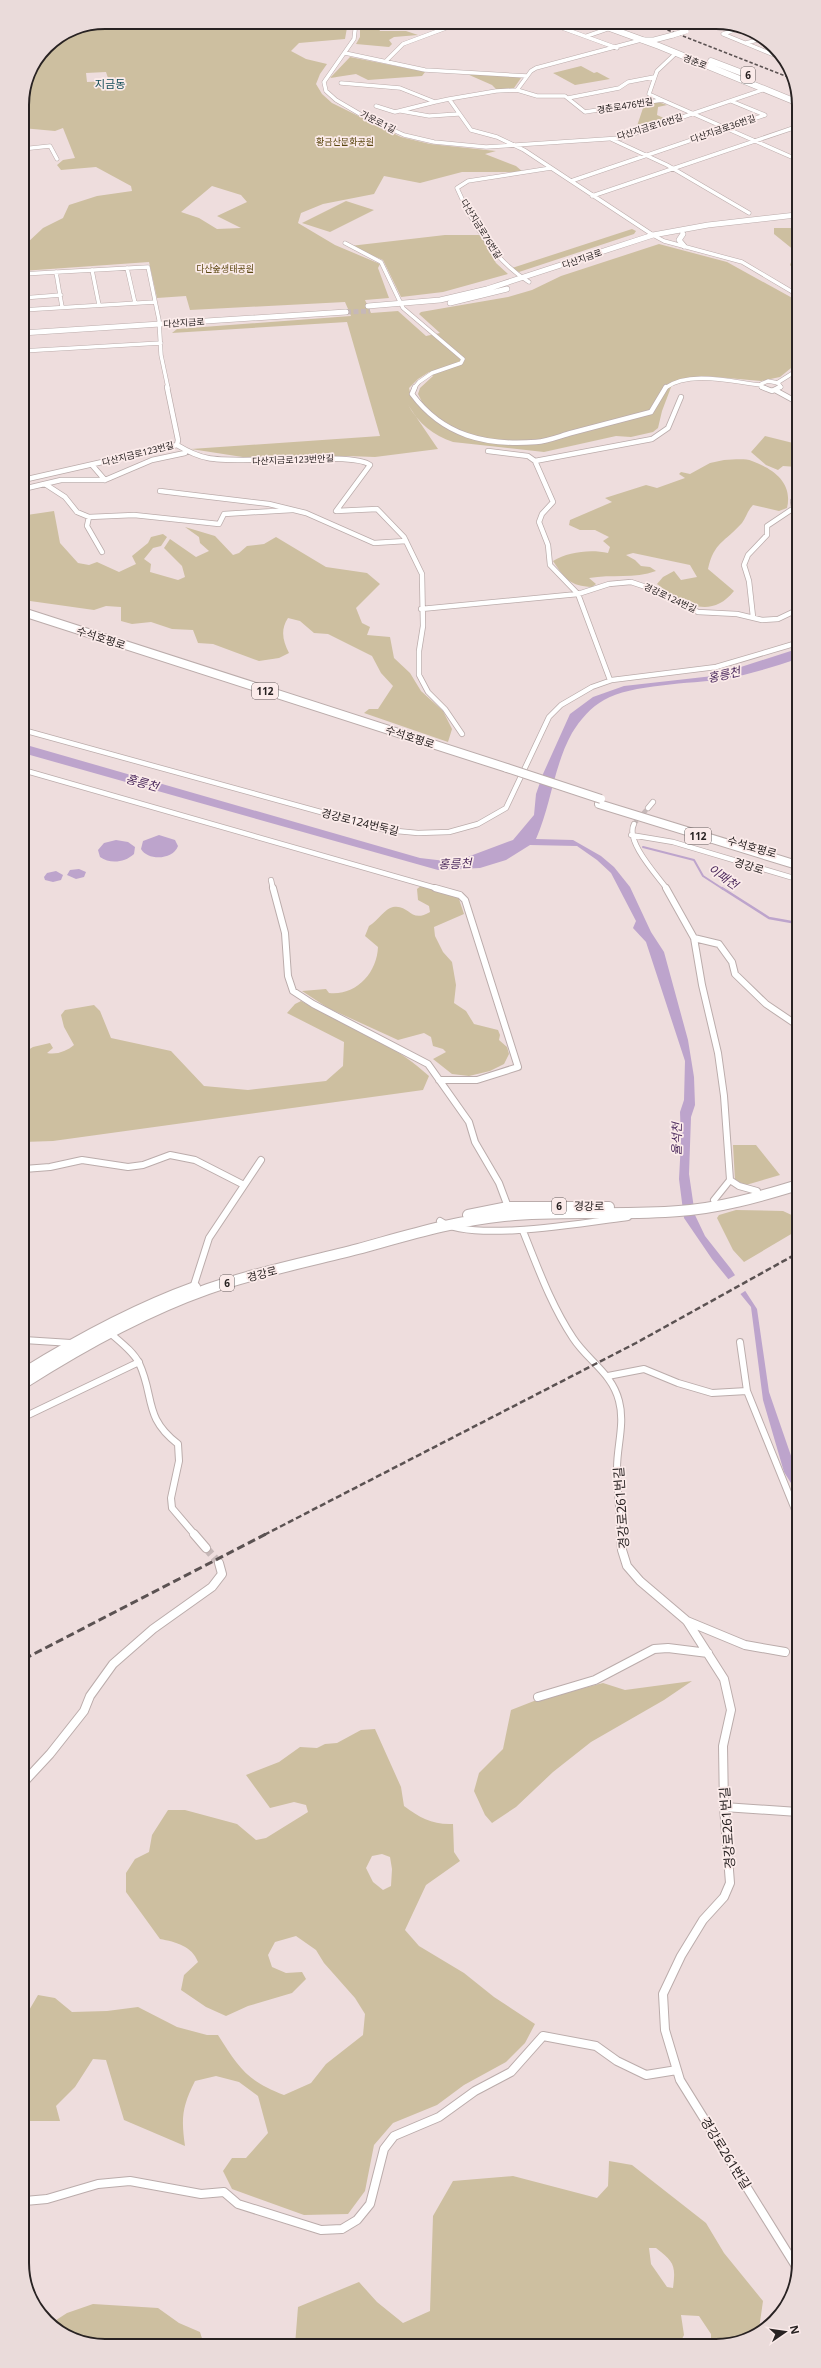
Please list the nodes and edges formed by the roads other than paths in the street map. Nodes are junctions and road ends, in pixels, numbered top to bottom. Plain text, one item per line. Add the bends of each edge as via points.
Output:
1 (355, 29) edge
2 (443, 29) edge
3 (566, 29) edge
4 (607, 29) edge
5 (613, 29) edge
6 (623, 29) edge
7 (688, 29) edge
8 (732, 31) edge
9 (587, 36) junction
10 (641, 40) junction
11 (654, 40) junction
12 (755, 41) edge
13 (746, 43) junction
14 (617, 48) junction
15 (345, 53) junction
16 (675, 54) junction
17 (772, 54) edge
18 (386, 61) junction
19 (527, 76) junction
20 (654, 77) junction
21 (340, 83) dead end
22 (765, 89) junction
23 (517, 90) junction
24 (791, 94) edge
25 (568, 98) junction
26 (449, 99) junction
27 (662, 100) junction
28 (792, 100) edge
29 (731, 101) junction
30 (435, 102) junction
31 (376, 106) dead end
32 (401, 111) junction
33 (458, 114) junction
34 (693, 114) junction
35 (792, 127) edge
36 (727, 128) junction
37 (610, 138) junction
38 (755, 141) junction
39 (515, 146) junction
40 (29, 148) edge
41 (646, 155) junction
42 (792, 157) edge
43 (57, 159) dead end
44 (551, 168) junction
45 (673, 168) junction
46 (571, 181) junction
47 (592, 196) junction
48 (750, 213) junction
49 (792, 215) edge
50 (770, 218) junction
51 (792, 220) edge
52 (745, 221) junction
53 (683, 234) junction
54 (653, 235) junction
55 (659, 238) junction
56 (345, 243) dead end
57 (684, 246) junction
58 (127, 268) junction
59 (92, 270) junction
60 (56, 272) junction
61 (29, 274) edge
62 (523, 278) junction
63 (529, 282) junction
64 (792, 292) edge
65 (61, 295) junction
66 (29, 297) edge
67 (156, 302) junction
68 (136, 303) junction
69 (99, 305) junction
70 (402, 306) junction
71 (62, 307) junction
72 (369, 308) tunnel mouth
73 (29, 309) edge
74 (346, 310) tunnel mouth
75 (159, 322) junction
76 (29, 328) edge
77 (29, 332) edge
78 (161, 343) junction
79 (29, 352) edge
80 (792, 373) edge
81 (777, 382) junction
82 (761, 385) junction
83 (775, 390) junction
84 (681, 397) dead end
85 (792, 400) edge
86 (177, 445) junction
87 (488, 450) dead end
88 (185, 453) junction
89 (535, 461) junction
90 (92, 465) junction
91 (29, 479) edge
92 (105, 480) junction
93 (45, 484) junction
94 (29, 488) edge
95 (160, 491) dead end
96 (292, 510) junction
97 (792, 510) edge
98 (89, 517) junction
99 (406, 541) junction
100 (102, 552) dead end
101 (578, 594) junction
102 (421, 608) junction
103 (792, 612) edge
104 (29, 614) edge
105 (753, 617) junction
106 (29, 620) edge
107 (792, 644) edge
108 (610, 680) junction
109 (29, 732) edge
110 (462, 734) dead end
111 (506, 771) junction
112 (29, 772) edge
113 (600, 802) junction
114 (653, 802) dead end
115 (648, 808) tunnel mouth
116 (634, 824) tunnel mouth
117 (631, 835) junction
118 (792, 858) edge
119 (792, 863) edge
120 (792, 878) edge
121 (271, 880) dead end
122 (694, 938) junction
123 (792, 1022) edge
124 (439, 1080) junction
125 (261, 1160) dead end
126 (29, 1169) edge
127 (730, 1180) junction
128 (792, 1180) edge
129 (244, 1185) junction
130 (792, 1186) edge
131 (757, 1191) junction
132 (711, 1203) junction
133 (508, 1207) junction
134 (680, 1208) junction
135 (658, 1213) junction
136 (444, 1224) junction
137 (523, 1231) junction
138 (193, 1288) junction
139 (106, 1330) junction
140 (29, 1340) edge
141 (740, 1342) dead end
142 (71, 1343) junction
143 (139, 1362) junction
144 (29, 1370) edge
145 (608, 1376) junction
146 (29, 1380) edge
147 (747, 1391) junction
148 (29, 1415) edge
149 (792, 1502) edge
150 (206, 1548) tunnel mouth
151 (219, 1563) dead end
152 (687, 1621) junction
153 (785, 1652) dead end
154 (708, 1653) junction
155 (538, 1697) dead end
156 (29, 1777) edge
157 (724, 1807) junction
158 (792, 1812) edge
159 (677, 2070) junction
160 (29, 2201) edge
161 (792, 2260) edge

1 - 15 street, 가운로1길 via 354,39
2 - 18 street via 403,44
3 - 9 street
4 - 9 street
5 - 10 main road, 경춘로
6 - 11 main road, 경춘로 / 6
7 - 11 street, bridge
8 - 13 street via 723,34
9 - 14 street
10 - 11 street
10 - 14 street
10 - 16 main road, 경춘로
11 - 24 main road, 경춘로 / 6 via 729,67
12 - 13 street
13 - 17 street
14 - 19 street via 536,68
15 - 18 street
15 - 39 street, 가운로1길 via 324,82 326,91 336,100 374,121 404,135 434,142
16 - 20 street, 경춘로476번길 via 660,64
16 - 22 main road, 경춘로
18 - 19 street via 428,70
19 - 23 street
20 - 25 street via 628,82 619,88
20 - 27 street, 경춘로476번길 via 649,94
21 - 30 street via 396,85
22 - 28 main road, 경춘로
22 - 29 street
23 - 25 street via 537,96 560,95
23 - 26 street
25 - 27 street, 경춘로476번길 via 582,111 587,112
26 - 30 street
26 - 33 street
27 - 34 street
29 - 34 street
29 - 36 street, 다산지금로36번길 via 765,115
30 - 32 street
31 - 32 street via 392,112
32 - 33 street via 413,115
33 - 39 street via 470,130
34 - 36 street, 다산지금로16번길
34 - 37 street, 다산지금로16번길 via 621,138
35 - 38 street
36 - 38 street, 다산지금로16번길
36 - 41 street, 다산지금로36번길
37 - 39 street, 다산지금로16번길
37 - 41 street
38 - 42 street, 다산지금로16번길
38 - 45 street, 다산지금로36번길
39 - 44 street
40 - 43 street via 50,146
41 - 45 street
41 - 46 street, 다산지금로36번길
44 - 46 street
44 - 62 street, 다산지금로76번길 via 468,181 457,188 470,214 501,262
45 - 47 street, 다산지금로36번길
45 - 48 street
46 - 47 street
47 - 54 street
48 - 50 street
48 - 52 street
49 - 50 street, 다산지금로
50 - 52 street, 다산지금로
51 - 53 street, 다산지금로 via 722,227
52 - 54 street, 다산지금로
53 - 55 street, 다산지금로
53 - 57 street via 680,240
54 - 55 street
54 - 62 street, 다산지금로
55 - 57 street
55 - 63 street, 다산지금로
56 - 70 street via 382,262
57 - 64 street via 742,262
58 - 59 street
58 - 67 street, 다산지금로123번길 via 148,267
58 - 68 street
59 - 60 street
59 - 69 street
60 - 61 street
60 - 65 street
62 - 63 street, 다산지금로76번길
62 - 70 street, 다산지금로 via 458,296
63 - 70 street, 다산지금로 via 463,301
65 - 66 street
65 - 71 street
67 - 68 street
67 - 75 street, 다산지금로123번길
68 - 69 street
69 - 71 street
70 - 72 street, 다산지금로
70 - 82 street via 463,359 461,363 420,381 414,388 414,398 447,428 472,438 537,442 642,416 656,407 664,389 675,382 698,379
71 - 73 street
74 - 75 street, 다산지금로
75 - 76 street, 다산지금로
75 - 77 street, 다산지금로
75 - 78 street, 다산지금로123번길
78 - 79 street
78 - 86 street, 다산지금로123번길
80 - 81 street
81 - 82 street via 768,381
81 - 83 street via 781,387
82 - 83 street via 765,390
83 - 85 street
84 - 89 street via 668,428 652,439
86 - 88 street
86 - 90 street, 다산지금로123번길
87 - 89 street via 528,456
88 - 92 street via 152,460
88 - 99 street, 다산지금로123번안길 via 255,462 338,458 368,463 370,465 336,511 377,509
89 - 101 street via 553,502 539,518 548,545 550,566
90 - 91 street, 다산지금로123번길
90 - 92 street
92 - 93 street via 61,480
93 - 94 street
93 - 98 street via 66,497 77,512
95 - 96 street via 253,501
96 - 98 street via 224,514 219,524 134,515
96 - 99 street via 344,528 374,543
97 - 105 street via 767,526 766,535 745,560 744,570 749,581
98 - 100 street via 86,526
99 - 102 street, 다산지금로123번안길 via 422,574
101 - 102 street, 경강로124번길
101 - 105 street, 경강로124번길 via 609,584 631,582 652,589 698,612
101 - 108 street
102 - 110 street, 다산지금로123번안길 via 423,626 419,675 428,692 445,709
103 - 105 street, 경강로124번길 via 778,619 762,620
104 - 111 highway, 수석호평로 / 112
106 - 111 highway, 수석호평로 / 112
107 - 108 street, 경강로124번둑길 via 716,667
108 - 109 street, 경강로124번둑길 via 561,705 549,717 506,808 470,828 451,832 409,834 386,830
111 - 113 highway, 수석호평로 / 112
112 - 124 street via 460,894 518,1067 477,1080
113 - 118 highway, 수석호평로 / 112
113 - 119 highway, 수석호평로 / 112
114 - 115 street
116 - 117 street
117 - 120 street, 경강로 via 666,840 765,872
117 - 122 street
121 - 124 street via 285,933 288,976 293,991 428,1064
122 - 123 street via 719,944 732,962 735,974 766,1004
122 - 127 street via 718,1053
124 - 133 street via 469,1122 475,1142 499,1183
125 - 129 street
126 - 129 street via 82,1160 128,1167 170,1156 195,1160
127 - 131 street via 739,1186
127 - 132 street
128 - 131 main road, 경강로 / 6
129 - 138 street via 209,1238
130 - 132 main road, 경강로 / 6
131 - 132 main road, 경강로 / 6
132 - 134 main road, 경강로 / 6
133 - 134 main road, 경강로 / 6
133 - 136 main road, 경강로 / 6
134 - 135 main road, 경강로 / 6
135 - 136 main road, 경강로 / 6 via 527,1214
135 - 137 street, 경강로
136 - 137 street, 경강로 via 457,1229
136 - 138 main road, 경강로 / 6 via 242,1272
136 - 139 main road, 경강로 / 6 via 232,1281
137 - 145 street, 경강로261번길 via 548,1295 559,1315 574,1340
138 - 139 main road, 경강로 / 6 via 153,1302
139 - 142 main road, 경강로 / 6
139 - 143 street
139 - 146 main road, 경강로 / 6
140 - 142 street
141 - 147 street
142 - 144 main road, 경강로 / 6
143 - 148 street
143 - 150 street via 154,1417 164,1435 178,1444 179,1461 171,1498 172,1508
145 - 147 street via 644,1369 712,1393
145 - 152 street, 경강로261번길 via 619,1400 622,1414 617,1467 622,1550 627,1566 640,1581
147 - 149 street
151 - 156 street via 222,1574 212,1587 153,1629 113,1664 90,1696 84,1711
152 - 153 street via 745,1644
152 - 154 street, 경강로261번길
154 - 155 street via 700,1654 664,1647 653,1649 584,1686
154 - 157 street, 경강로261번길 via 724,1680 731,1710 723,1746
157 - 158 street
157 - 159 street, 경강로261번길 via 730,1883 724,1897 703,1920 681,1956 664,1994 665,2030
159 - 160 street via 646,2075 617,2061 596,2046 543,2036 511,2072 475,2091 439,2117 394,2136 384,2149 370,2204 357,2220 342,2229 321,2230 238,2204 224,2192 201,2194 130,2182 98,2184 47,2199
159 - 161 street, 경강로261번길 via 680,2080

